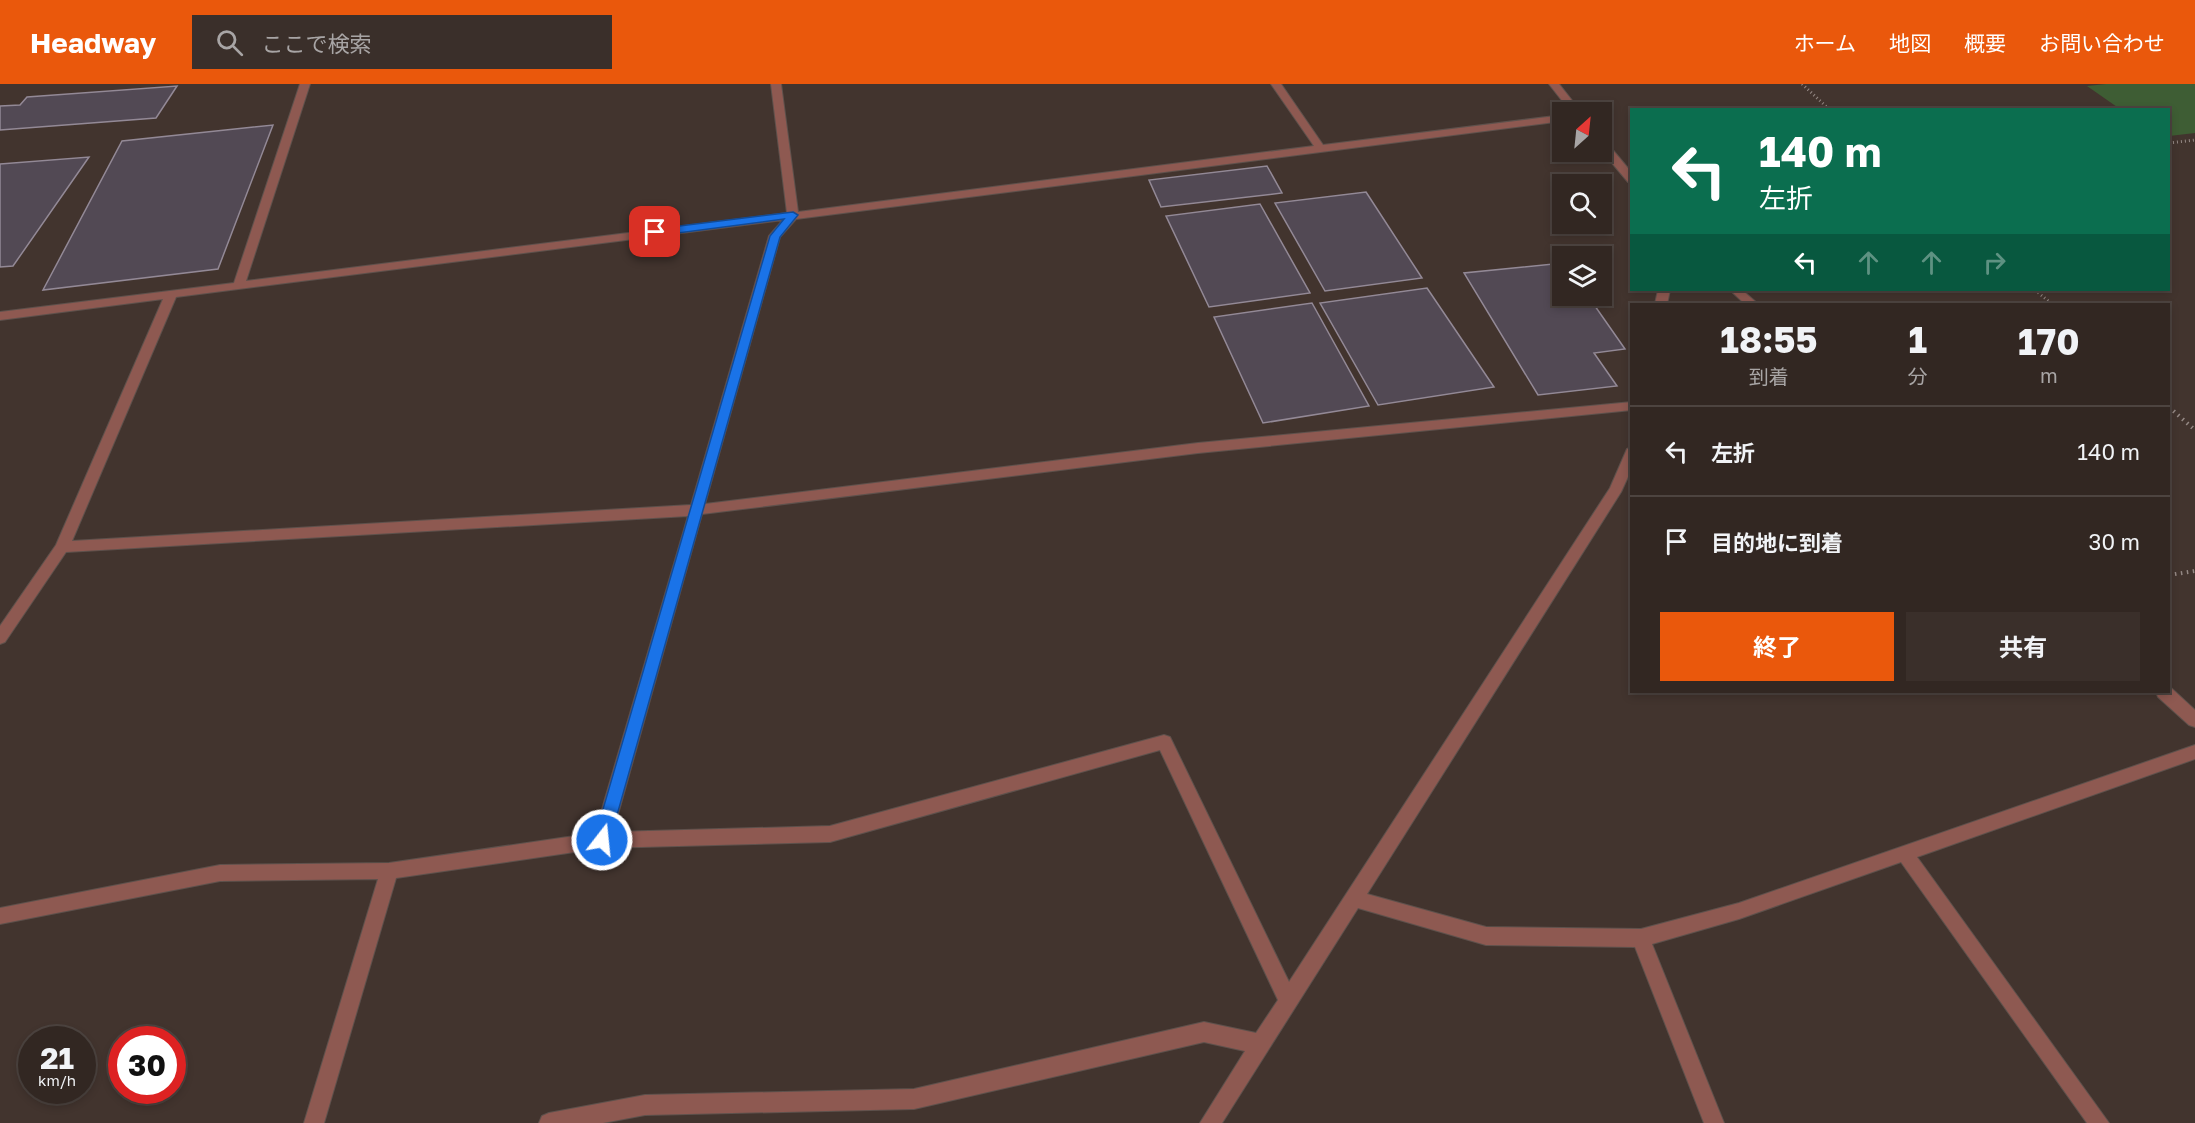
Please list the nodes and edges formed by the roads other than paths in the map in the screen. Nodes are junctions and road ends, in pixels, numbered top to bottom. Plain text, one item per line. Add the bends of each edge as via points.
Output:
1 (305, 84) edge
2 (776, 84) edge
3 (1276, 84) edge
4 (1554, 84) edge
5 (1568, 102) edge
6 (1552, 119) edge
7 (1320, 148) junction
8 (1612, 156) edge
9 (1630, 178) edge
10 (793, 215) junction
11 (239, 286) junction
12 (1737, 291) edge
13 (171, 296) junction
14 (1751, 303) edge
15 (0, 316) edge
16 (1630, 406) edge
17 (1630, 457) edge
18 (698, 510) junction
19 (62, 548) junction
20 (0, 638) edge
21 (2165, 693) edge
22 (2195, 720) edge
23 (2195, 752) edge
24 (602, 840) junction
25 (1905, 854) junction
26 (389, 871) junction
27 (1353, 898) junction
28 (0, 916) edge
29 (1641, 938) junction
30 (1288, 1000) junction
31 (1260, 1044) junction
32 (314, 1123) edge
33 (549, 1123) edge
34 (1210, 1123) edge
35 (1714, 1123) edge
36 (2099, 1123) edge

1 - 11 street
2 - 10 street
3 - 7 street
4 - 5 street
6 - 7 street
7 - 10 street
8 - 9 street
10 - 11 street
10 - 18 street via 775,236
11 - 13 street
12 - 14 street
13 - 15 street
13 - 19 street
16 - 18 street via 1198,448
17 - 27 street via 1616,489
18 - 19 street
18 - 24 street
19 - 20 street
21 - 22 street
23 - 25 street
24 - 26 street
24 - 30 street via 830,834 1164,742
25 - 29 street via 1739,911
25 - 36 street
26 - 28 street via 220,873
26 - 32 street
27 - 29 street via 1486,936
27 - 30 street
29 - 35 street
30 - 31 street
31 - 33 street via 1204,1032 914,1099 645,1105
31 - 34 street

